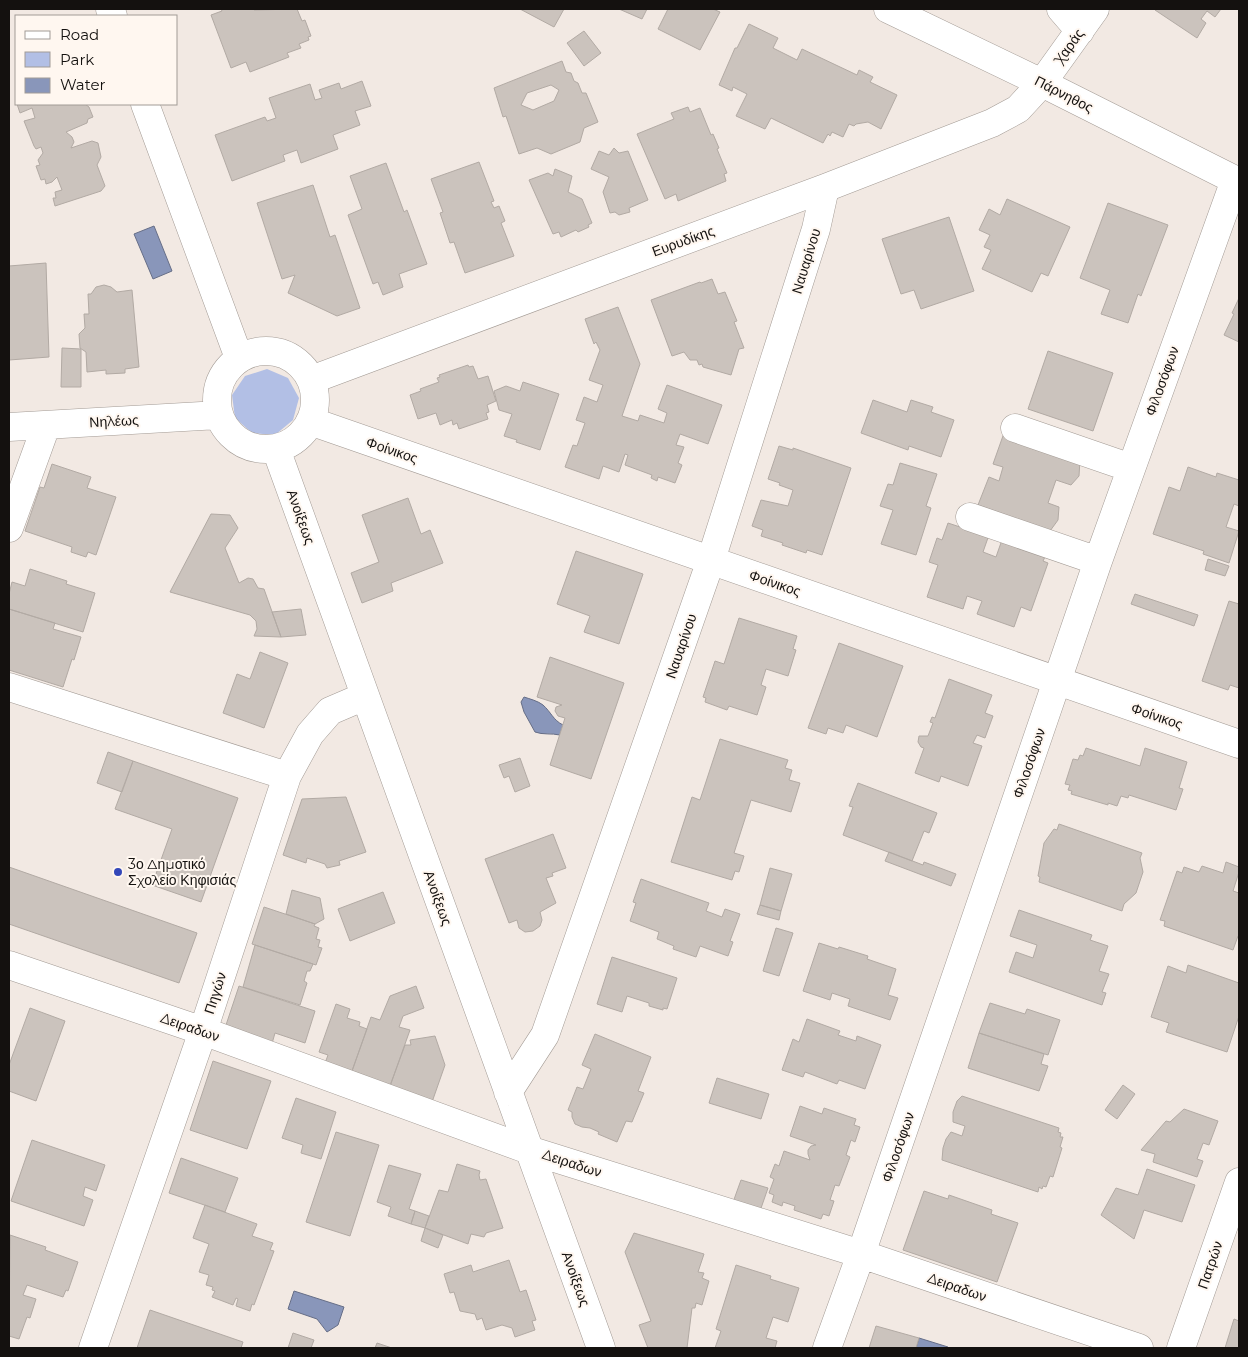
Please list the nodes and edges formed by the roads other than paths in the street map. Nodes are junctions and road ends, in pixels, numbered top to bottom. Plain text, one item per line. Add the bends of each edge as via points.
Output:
1 (888, 9) edge
2 (1061, 9) edge
3 (1095, 9) edge
4 (1080, 31) junction
5 (1042, 83) junction
6 (146, 105) edge
7 (1237, 181) edge
8 (825, 188) junction
9 (239, 358) junction
10 (311, 380) junction
11 (219, 415) junction
12 (310, 422) junction
13 (46, 426) junction
14 (9, 427) edge
15 (1015, 428) dead end
16 (276, 448) junction
17 (1131, 468) junction
18 (970, 517) dead end
19 (9, 528) edge
20 (710, 560) junction
21 (1098, 561) junction
22 (1057, 682) junction
23 (9, 687) edge
24 (365, 696) junction
25 (1239, 744) edge
26 (287, 776) junction
27 (9, 965) edge
28 (203, 1031) junction
29 (508, 1092) junction
30 (529, 1150) junction
31 (1239, 1182) edge
32 (861, 1254) junction
33 (93, 1348) edge
34 (601, 1348) edge
35 (827, 1348) edge
36 (1139, 1348) edge
37 (1181, 1348) edge

1 - 5 street, Πάρνηθος
2 - 4 street
3 - 4 street, Χαράς
4 - 5 street, Χαράς
5 - 7 street, Πάρνηθος
5 - 8 street, Ευρυδίκης via 1018,109 992,123
6 - 9 street
7 - 17 street, Φιλοσόφων
8 - 10 street, Ευρυδίκης
8 - 20 street, Ναυαρίνου via 816,228
9 - 10 street via 255,352 272,351 288,356 302,366
9 - 11 street via 219,383 216,399
10 - 12 street via 315,408
11 - 13 street, Νηλέως
11 - 16 street via 227,431 241,442 258,449
12 - 16 street via 302,434
12 - 20 street, Φοίνικος
13 - 14 street, Νηλέως
13 - 19 street
15 - 17 street
16 - 24 street, Ανοίξεως
17 - 21 street, Φιλοσόφων
18 - 21 street
20 - 22 street, Φοίνικος
20 - 29 street, Ναυαρίνου via 545,1035
21 - 22 street, Φιλοσόφων
22 - 25 street, Φοίνικος
22 - 32 street, Φιλοσόφων
23 - 26 street
24 - 26 street, Πηγών via 330,711 310,734
24 - 29 street, Ανοίξεως
26 - 28 street, Πηγών
27 - 28 street, Δειραδων
28 - 30 street, Δειραδων
28 - 33 street, Πηγών
29 - 30 street, Ανοίξεως
30 - 32 street, Δειραδων
30 - 34 street, Ανοίξεως
31 - 37 street, Πατρών
32 - 35 street, Φιλοσόφων
32 - 36 street, Δειραδων

